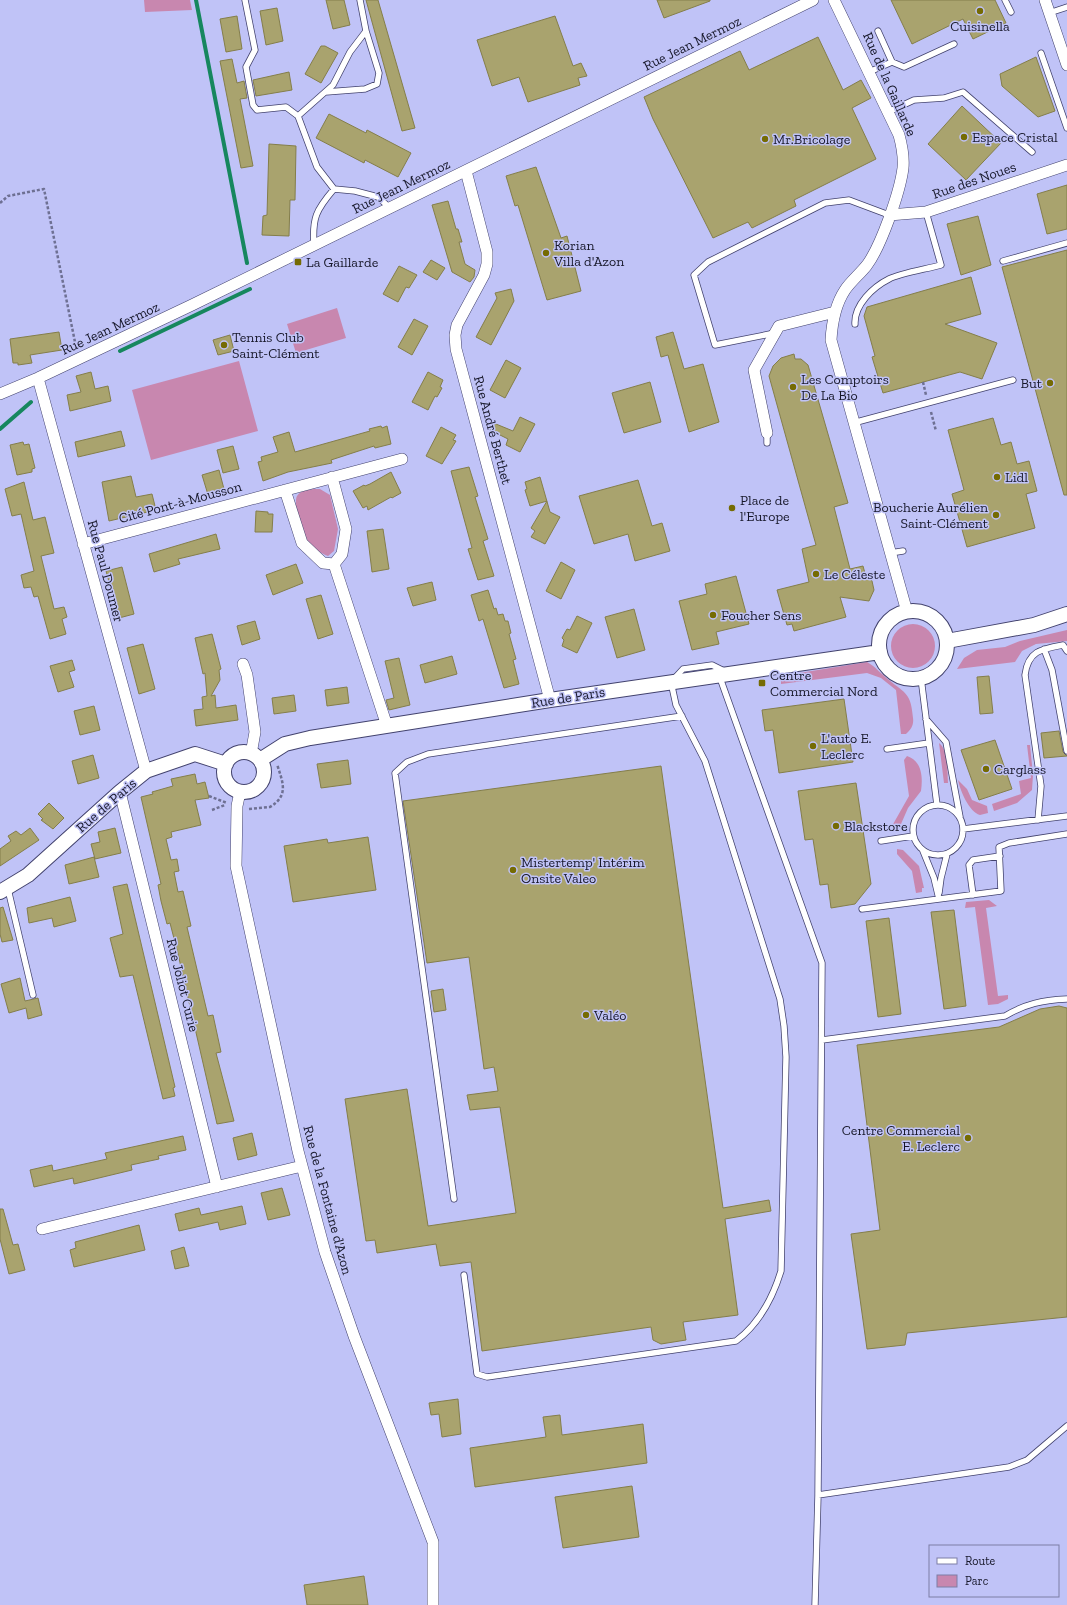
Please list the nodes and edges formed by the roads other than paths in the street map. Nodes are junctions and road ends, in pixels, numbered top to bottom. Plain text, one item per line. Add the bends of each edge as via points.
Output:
1 (245, 0) edge
2 (360, 0) edge
3 (813, 0) edge
4 (834, 0) edge
5 (1005, 0) edge
6 (1045, 0) edge
7 (1067, 7) edge
8 (1011, 12) dead end
9 (1049, 13) junction
10 (366, 31) junction
11 (878, 31) dead end
12 (954, 44) dead end
13 (1041, 53) dead end
14 (892, 62) junction
15 (1067, 65) edge
16 (869, 72) junction
17 (326, 92) junction
18 (888, 112) junction
19 (298, 116) junction
20 (1067, 128) edge
21 (1032, 152) dead end
22 (1067, 165) edge
23 (466, 171) junction
24 (334, 189) junction
25 (390, 208) junction
26 (926, 212) junction
27 (889, 215) junction
28 (1067, 243) edge
29 (314, 246) junction
30 (1003, 261) dead end
31 (835, 312) junction
32 (855, 324) dead end
33 (775, 333) junction
34 (38, 378) junction
35 (1013, 380) dead end
36 (0, 394) edge
37 (853, 423) junction
38 (767, 438) dead end
39 (402, 459) dead end
40 (332, 477) junction
41 (285, 490) junction
42 (83, 544) junction
43 (903, 551) dead end
44 (890, 553) junction
45 (334, 564) junction
46 (907, 612) junction
47 (1067, 614) edge
48 (947, 641) junction
49 (1065, 644) edge
50 (1044, 648) junction
51 (1067, 651) edge
52 (880, 652) junction
53 (242, 664) dead end
54 (723, 674) junction
55 (921, 678) junction
56 (671, 682) junction
57 (550, 700) junction
58 (682, 716) junction
59 (926, 719) junction
60 (387, 726) junction
61 (929, 743) junction
62 (887, 749) dead end
63 (1067, 752) edge
64 (256, 757) junction
65 (226, 764) junction
66 (146, 771) junction
67 (120, 792) junction
68 (240, 792) junction
69 (937, 805) junction
70 (1067, 816) edge
71 (961, 819) junction
72 (1038, 820) junction
73 (963, 829) junction
74 (1067, 834) edge
75 (913, 836) junction
76 (881, 841) dead end
77 (923, 851) junction
78 (947, 854) junction
79 (1000, 856) junction
80 (4, 890) edge
81 (973, 895) junction
82 (939, 899) junction
83 (862, 909) dead end
84 (33, 995) dead end
85 (1067, 999) edge
86 (822, 1040) junction
87 (302, 1166) junction
88 (216, 1186) junction
89 (454, 1199) dead end
90 (42, 1229) dead end
91 (464, 1275) dead end
92 (1067, 1426) edge
93 (818, 1495) junction
94 (433, 1605) edge
95 (815, 1605) edge

1 - 19 lane via 255,50 246,67 253,104 257,110 286,107
2 - 10 lane
3 - 23 street, Rue Jean Mermoz
4 - 16 street, Rue de la Gaillarde
5 - 8 lane
6 - 9 street
7 - 9 lane
9 - 15 street
10 - 17 lane via 350,52 333,85
10 - 17 lane via 379,73 377,84 365,88
11 - 14 lane
12 - 14 lane via 904,67
13 - 20 lane
14 - 16 lane
16 - 18 street, Rue de la Gaillarde
17 - 19 lane
18 - 21 lane via 914,100 944,98 962,92
18 - 27 street, Rue de la Gaillarde via 899,135 903,157 903,168
19 - 24 lane via 317,167
22 - 26 street, Rue des Noues
23 - 25 street, Rue Jean Mermoz
23 - 57 street, Rue André Berthet via 487,252 487,264 457,325 456,349
24 - 25 lane via 378,197
24 - 29 lane via 324,200 314,221
25 - 29 street, Rue Jean Mermoz
26 - 27 street, Rue des Noues
26 - 32 lane via 941,265 889,279 862,300 854,316
27 - 31 street, Rue de la Gaillarde via 877,248 867,266 845,290
27 - 33 lane via 848,200 825,203 708,262 694,275 715,345
28 - 30 lane
29 - 34 street, Rue Jean Mermoz
31 - 33 street via 779,326
31 - 37 street, Rue de la Gaillarde via 831,340
33 - 38 street via 754,370
34 - 36 street, Rue Jean Mermoz
34 - 42 street, Rue Paul Doumer
35 - 37 lane
37 - 44 street, Rue de la Gaillarde
39 - 40 street, Cité Pont-à-Mousson
40 - 41 street, Cité Pont-à-Mousson
40 - 45 street via 346,530 342,554
41 - 42 street, Cité Pont-à-Mousson
41 - 45 street via 302,543 323,563
42 - 66 street, Rue Paul Doumer
43 - 44 lane
44 - 46 street, Rue de la Gaillarde
45 - 60 street
46 - 48 street via 918,612 933,619 944,631
46 - 52 street via 889,622 883,631
47 - 48 street via 1034,625
48 - 55 street via 944,661 938,669
49 - 50 lane
49 - 51 lane
50 - 63 lane via 1052,670
50 - 72 lane via 1032,655 1027,663 1025,675 1041,786
52 - 54 street, Rue de Paris
52 - 55 street via 888,666 900,676 910,679
53 - 64 street via 247,675
54 - 56 street, Rue de Paris
54 - 86 lane via 822,963
55 - 59 lane
56 - 57 street, Rue de Paris
56 - 58 lane via 676,705
57 - 60 street, Rue de Paris
58 - 89 lane via 428,754 407,762 395,773
58 - 91 lane via 705,761 780,999 785,1065 781,1270 775,1289 767,1305 743,1336 736,1341 487,1377 477,1374
59 - 61 lane
59 - 71 lane via 946,742
60 - 64 street, Rue de Paris via 310,738 285,744
61 - 62 lane
61 - 69 lane
64 - 65 street via 240,753 229,759
64 - 68 street via 263,766 263,779 254,789
65 - 66 street, Rue de Paris via 195,754
65 - 68 street via 226,781
66 - 67 street, Rue de Paris
67 - 80 street, Rue de Paris via 28,875
67 - 88 street, Rue Joliot Curie
68 - 87 street, Rue de la Fontaine d'Azon via 237,806 236,866
69 - 71 lane via 951,808
69 - 75 lane via 929,806 917,815
70 - 72 lane
71 - 73 lane
72 - 73 lane
73 - 78 lane via 959,844
74 - 79 lane via 1009,843 999,847
75 - 76 lane
75 - 77 lane
77 - 78 lane via 930,855
77 - 82 lane
78 - 82 lane
79 - 81 lane via 1001,891
79 - 81 lane via 973,860 969,866
80 - 84 lane
81 - 82 lane
82 - 83 lane
85 - 86 lane via 1022,1006 1005,1016
86 - 93 lane
87 - 88 street
87 - 94 street, Rue de la Fontaine d'Azon via 325,1252 354,1336 433,1542
88 - 90 street
92 - 93 lane via 1027,1460 1009,1467
93 - 95 lane

